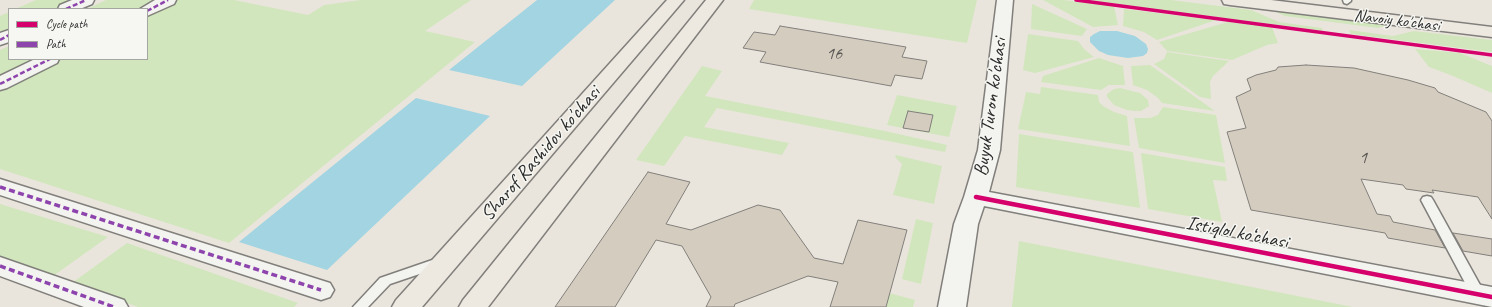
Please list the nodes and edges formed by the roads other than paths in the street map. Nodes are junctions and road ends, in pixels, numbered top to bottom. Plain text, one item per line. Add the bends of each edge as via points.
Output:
1 (86, 0) edge
2 (168, 0) edge
3 (676, 0) edge
4 (715, 0) edge
5 (1005, 0) edge
6 (1230, 0) edge
7 (1346, 0) edge
8 (68, 8) edge
9 (148, 10) edge
10 (1492, 17) edge
11 (1492, 32) edge
12 (48, 60) edge
13 (0, 84) edge
14 (0, 187) edge
15 (976, 197) junction
16 (1427, 200) dead end
17 (449, 259) junction
18 (0, 266) edge
19 (321, 290) dead end
20 (1485, 296) edge
21 (114, 307) edge
22 (360, 307) edge
23 (406, 307) edge
24 (473, 307) edge
25 (952, 307) edge

1 - 8 street
2 - 9 street
3 - 17 main road, Sharof Rashidov ko'chasi
4 - 24 main road, Sharof Rashidov ko'chasi
5 - 15 street, Buyuk Turon ko'chasi via 989,150
6 - 11 main road, Navoiy ko'chasi
7 - 10 main road, Navoiy ko'chasi
12 - 13 street
14 - 19 street
15 - 20 street, Istiqlol ko‘chasi
15 - 25 street, Buyuk Turon ko'chasi via 966,224
16 - 20 lane
17 - 22 lane via 385,280
17 - 23 main road, Sharof Rashidov ko'chasi
18 - 21 street

